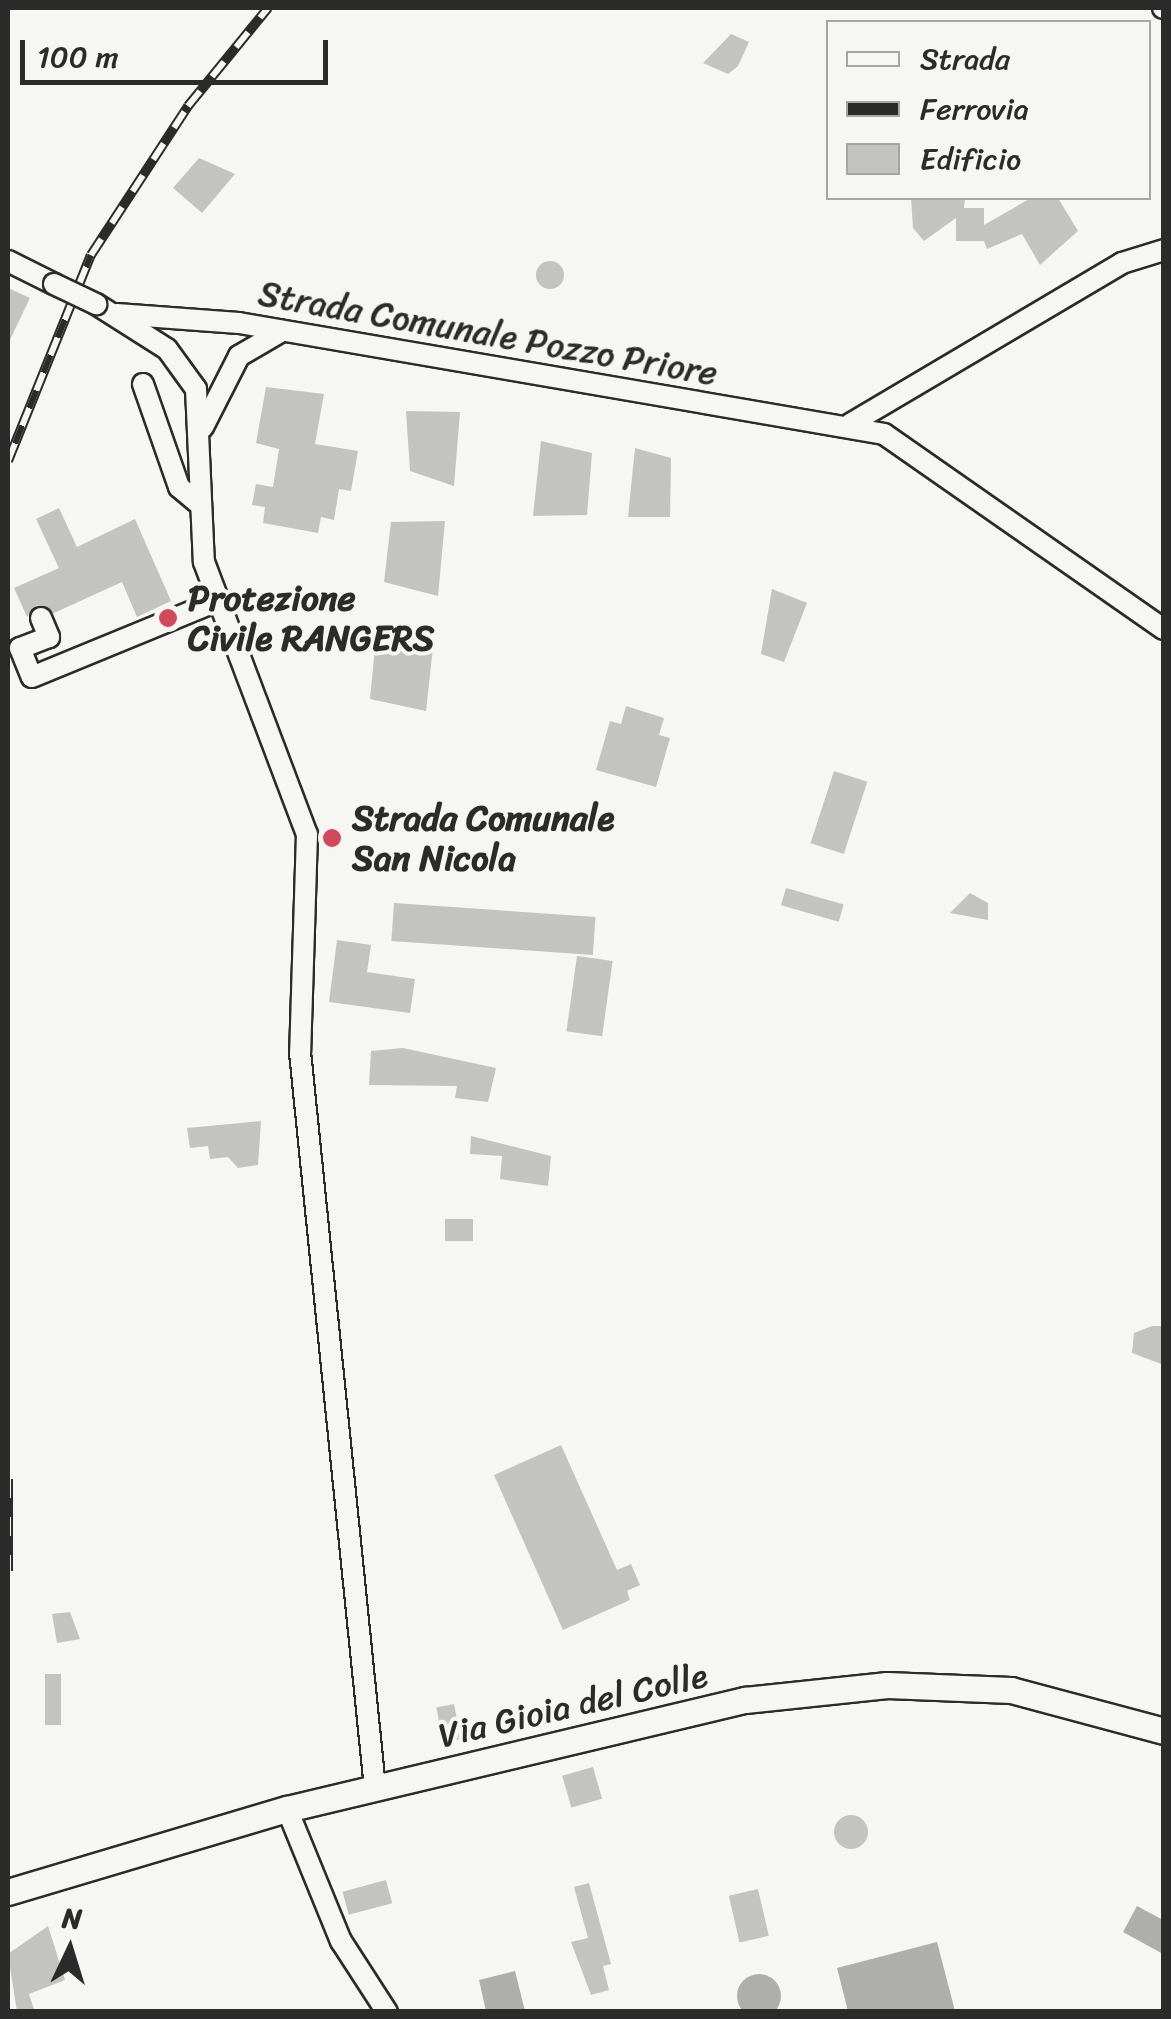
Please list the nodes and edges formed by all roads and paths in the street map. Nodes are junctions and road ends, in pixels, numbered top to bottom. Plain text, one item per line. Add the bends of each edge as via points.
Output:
1 (1164, 250) edge
2 (8, 261) edge
3 (115, 314) junction
4 (189, 317) junction
5 (284, 330) junction
6 (168, 349) junction
7 (142, 384) dead end
8 (850, 424) junction
9 (202, 429) junction
10 (198, 503) junction
11 (216, 601) junction
12 (42, 618) dead end
13 (1164, 629) edge
14 (1164, 1731) edge
15 (375, 1788) junction
16 (287, 1809) junction
17 (8, 1892) edge
18 (387, 2012) edge

1 - 8 street via 1122,263
2 - 3 street, bridge
3 - 4 street, Strada Comunale Pozzo Priore
3 - 6 street
4 - 5 street, Strada Comunale Pozzo Priore
4 - 6 street
5 - 8 street, Strada Comunale Pozzo Priore
5 - 9 street via 239,356
6 - 9 street via 196,389
7 - 10 street via 180,487
8 - 13 street, Strada Comunale Pozzo Priore via 884,434
9 - 10 street
10 - 11 street
11 - 12 street via 32,676 20,648 48,637
11 - 15 street via 308,834 300,1052
14 - 15 main road, Via Gioia del Colle via 1011,1690 887,1685 745,1700
15 - 16 main road, Via Gioia del Colle
16 - 17 main road, Via Gioia del Colle
16 - 18 street via 341,1940

